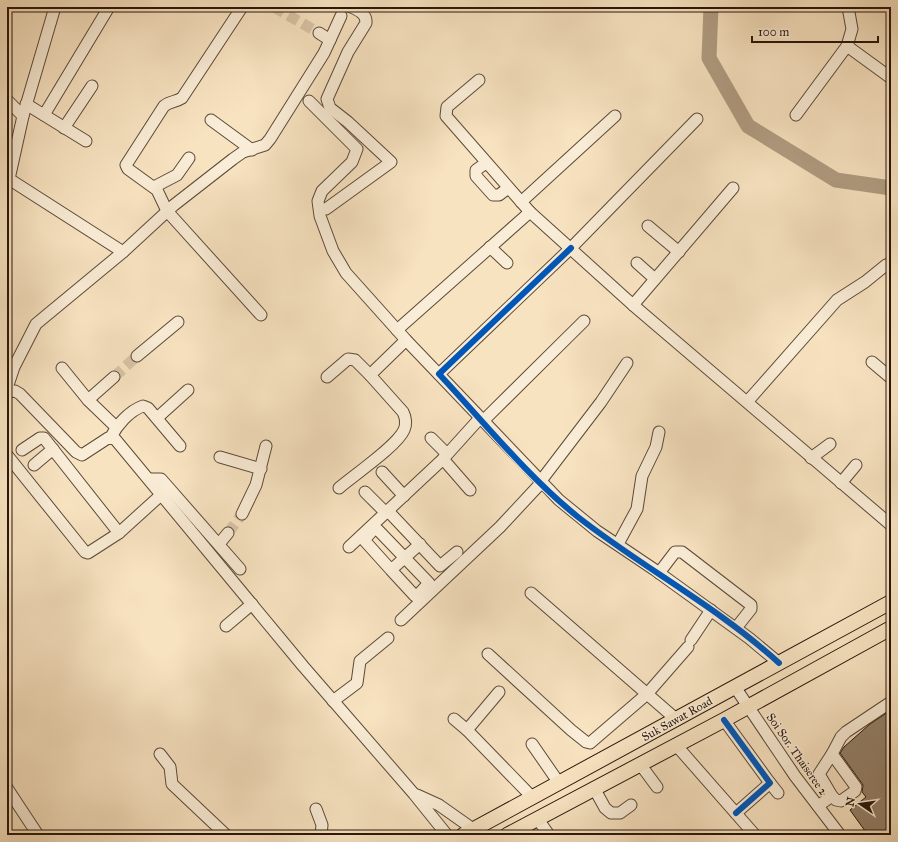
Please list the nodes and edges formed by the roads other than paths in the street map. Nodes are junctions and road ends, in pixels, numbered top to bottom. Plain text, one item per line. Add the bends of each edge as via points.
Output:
1 (55, 7) edge
2 (109, 7) edge
3 (242, 7) edge
4 (351, 7) edge
5 (848, 7) edge
6 (341, 16) dead end
7 (319, 33) tunnel mouth
8 (330, 40) junction
9 (847, 46) junction
10 (891, 78) edge
11 (479, 80) dead end
12 (92, 86) dead end
13 (7, 100) edge
14 (308, 101) dead end
15 (26, 104) junction
16 (44, 115) junction
17 (23, 116) junction
18 (616, 116) dead end
19 (796, 116) dead end
20 (697, 119) dead end
21 (211, 120) dead end
22 (64, 128) junction
23 (86, 141) dead end
24 (252, 150) junction
25 (189, 158) dead end
26 (486, 162) junction
27 (154, 187) junction
28 (508, 188) junction
29 (733, 188) dead end
30 (521, 202) junction
31 (326, 209) dead end
32 (167, 211) junction
33 (530, 212) junction
34 (648, 226) dead end
35 (490, 247) junction
36 (571, 248) junction
37 (122, 252) junction
38 (679, 252) junction
39 (507, 263) dead end
40 (637, 263) dead end
41 (891, 263) edge
42 (655, 279) junction
43 (633, 305) junction
44 (261, 314) dead end
45 (584, 321) dead end
46 (178, 322) dead end
47 (398, 330) junction
48 (406, 340) junction
49 (137, 356) tunnel mouth
50 (872, 362) dead end
51 (626, 363) dead end
52 (62, 368) dead end
53 (439, 374) junction
54 (370, 375) junction
55 (114, 377) tunnel mouth
56 (326, 378) dead end
57 (891, 378) edge
58 (7, 388) edge
59 (188, 390) dead end
60 (7, 392) edge
61 (88, 400) junction
62 (747, 402) junction
63 (157, 418) junction
64 (482, 419) junction
65 (116, 427) junction
66 (659, 432) dead end
67 (111, 437) junction
68 (431, 438) dead end
69 (830, 444) dead end
70 (180, 446) dead end
71 (266, 446) dead end
72 (22, 450) dead end
73 (53, 450) junction
74 (7, 455) edge
75 (220, 457) dead end
76 (445, 457) junction
77 (811, 458) junction
78 (856, 465) dead end
79 (34, 466) dead end
80 (261, 469) junction
81 (382, 472) dead end
82 (150, 479) junction
83 (541, 482) junction
84 (841, 484) junction
85 (339, 488) dead end
86 (470, 490) dead end
87 (365, 492) dead end
88 (162, 494) junction
89 (404, 496) junction
90 (387, 512) junction
91 (242, 514) tunnel mouth
92 (891, 525) edge
93 (119, 533) junction
94 (228, 533) tunnel mouth
95 (211, 535) junction
96 (202, 543) junction
97 (219, 544) junction
98 (420, 544) junction
99 (618, 544) junction
100 (349, 548) dead end
101 (457, 552) dead end
102 (405, 558) junction
103 (240, 569) dead end
104 (392, 570) junction
105 (659, 573) junction
106 (531, 593) dead end
107 (891, 602) edge
108 (252, 604) junction
109 (711, 610) junction
110 (401, 620) dead end
111 (226, 626) dead end
112 (736, 628) junction
113 (891, 628) edge
114 (388, 638) dead end
115 (488, 654) dead end
116 (779, 663) junction
117 (735, 687) junction
118 (499, 692) dead end
119 (647, 694) junction
120 (334, 701) junction
121 (891, 702) edge
122 (748, 707) junction
123 (454, 719) dead end
124 (676, 720) junction
125 (724, 720) junction
126 (467, 730) junction
127 (532, 744) dead end
128 (676, 745) junction
129 (160, 754) dead end
130 (832, 754) junction
131 (640, 764) junction
132 (559, 783) junction
133 (770, 783) junction
134 (657, 787) dead end
135 (7, 788) edge
136 (594, 788) junction
137 (778, 793) dead end
138 (414, 794) junction
139 (832, 796) junction
140 (532, 797) junction
141 (631, 805) dead end
142 (818, 806) junction
143 (316, 809) dead end
144 (736, 813) junction
145 (537, 818) junction
146 (468, 832) edge
147 (754, 834) edge
148 (38, 835) edge
149 (226, 835) edge
150 (321, 835) edge
151 (447, 835) edge
152 (507, 835) edge
153 (549, 835) edge
154 (840, 835) edge

1 - 15 street
2 - 16 street
3 - 27 street via 182,98 168,102 164,106 128,162 128,169
4 - 31 street via 363,14 366,24 348,52 326,103 391,162
5 - 9 street via 852,28
6 - 8 street
7 - 8 street
8 - 24 street via 270,139
9 - 10 street
9 - 19 street
11 - 26 street via 447,107 445,112
12 - 22 street
13 - 17 street
14 - 47 street via 357,149 352,162 319,196 320,216 333,251 346,273
15 - 16 street
15 - 17 street
16 - 22 street
17 - 37 street via 9,179
18 - 30 street
20 - 36 street
21 - 24 street
22 - 23 street
24 - 32 street via 243,152 233,159
25 - 27 street via 177,174
26 - 28 street
26 - 28 street via 476,170 476,176 493,195 499,195
27 - 32 street
28 - 30 street
29 - 38 street
30 - 33 street
32 - 37 street
32 - 44 street
33 - 35 street
33 - 36 street
34 - 38 street
35 - 39 street
35 - 47 street
36 - 43 street
36 - 53 street
37 - 58 street via 36,324 14,367
38 - 42 street
40 - 42 street
41 - 62 street via 837,300
42 - 43 street
43 - 62 street
45 - 64 street
46 - 49 street
47 - 48 street
48 - 53 street
48 - 54 street
50 - 57 street
51 - 83 street via 601,402
52 - 61 street
53 - 64 street
54 - 56 street via 355,360 348,359
54 - 85 street via 403,412 406,418 405,428 395,442
55 - 61 street
59 - 63 street
60 - 67 street via 15,391 20,394 76,452 82,455
61 - 65 street
62 - 77 street
63 - 65 street via 143,406
63 - 70 street
64 - 76 street
64 - 83 street
65 - 67 street
66 - 99 street via 656,448 642,476 637,509
67 - 82 street
68 - 76 street
69 - 77 street
71 - 80 street
72 - 73 street via 42,438
73 - 79 street
73 - 93 street
74 - 93 street via 85,552 92,552
75 - 80 street
76 - 86 street
76 - 89 street
77 - 84 street
78 - 84 street
80 - 91 street
81 - 89 street
82 - 88 street
82 - 95 street via 161,479
83 - 99 street via 578,516
83 - 110 street via 495,532
84 - 92 street
87 - 90 street
88 - 93 street
88 - 96 street
89 - 90 street
90 - 98 street
90 - 100 street
94 - 97 street
95 - 96 street
95 - 97 street
96 - 108 street
97 - 103 street
98 - 101 street via 440,566
98 - 102 street
99 - 105 street
102 - 104 street
102 - 104 street via 429,583 418,596 415,596
102 - 104 street via 378,530 374,529 364,540
105 - 109 street
105 - 112 street via 675,552 682,552 751,605
106 - 119 street
107 - 116 main road, Suk Sawat Road
108 - 111 street
108 - 120 street
109 - 112 street
109 - 119 street via 690,644
112 - 116 street
113 - 122 main road, Suk Sawat Road
114 - 120 street via 365,655 359,664 358,678 354,686
115 - 119 street via 586,742 590,743
116 - 117 main road, Suk Sawat Road
117 - 122 street, Soi Sor. Thaiseree 2
117 - 124 main road, Suk Sawat Road
118 - 126 street
119 - 124 street
120 - 138 street
121 - 130 street via 846,732
122 - 125 main road, Suk Sawat Road
122 - 142 street, Soi Sor. Thaiseree 2
123 - 126 street
124 - 132 main road, Suk Sawat Road
125 - 128 main road, Suk Sawat Road
125 - 133 street
126 - 140 street
127 - 132 street
128 - 131 main road, Suk Sawat Road
128 - 144 street
129 - 149 street via 170,767 172,784
130 - 139 street via 819,774
130 - 139 street via 856,788 841,801
131 - 134 street
131 - 136 main road, Suk Sawat Road
132 - 140 main road, Suk Sawat Road
133 - 137 street
133 - 144 street
135 - 148 street
136 - 141 street via 605,808 611,813 620,813
136 - 145 main road, Suk Sawat Road
138 - 146 street via 439,805
138 - 151 street
139 - 142 street
140 - 146 main road, Suk Sawat Road
142 - 154 street, Soi Sor. Thaiseree 2
143 - 150 street via 322,825
144 - 147 street
145 - 152 main road, Suk Sawat Road
145 - 153 street

